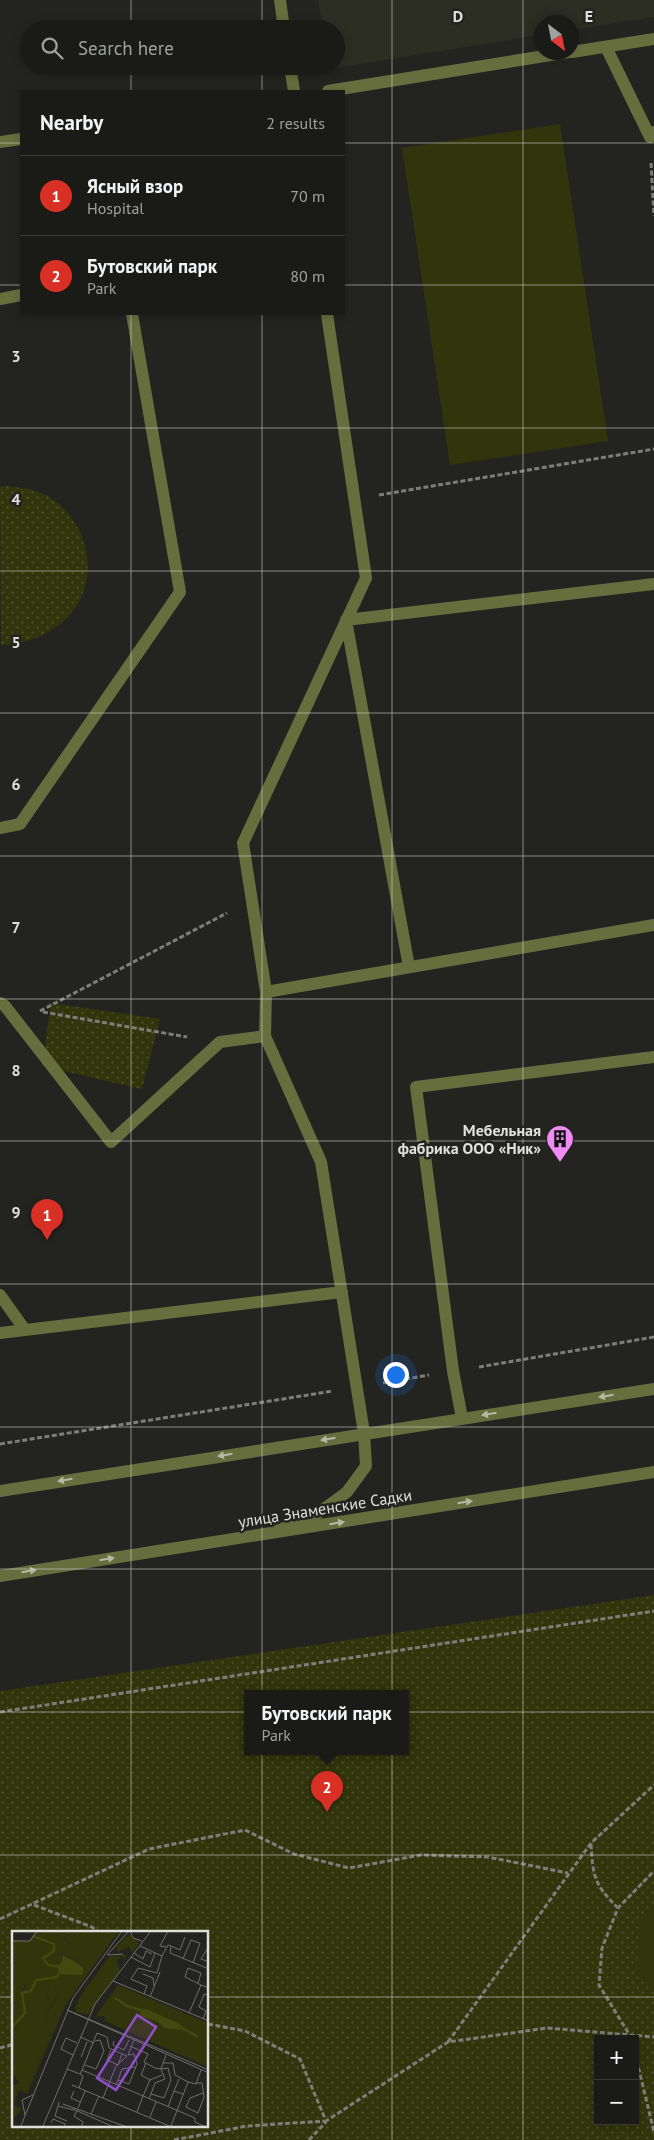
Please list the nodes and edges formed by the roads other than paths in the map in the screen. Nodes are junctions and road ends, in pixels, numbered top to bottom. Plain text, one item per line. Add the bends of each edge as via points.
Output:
1 (280, 0) edge
2 (283, 20) edge
3 (654, 39) edge
4 (606, 46) junction
5 (579, 50) edge
6 (534, 58) edge
7 (291, 75) edge
8 (294, 90) edge
9 (334, 90) edge
10 (652, 134) edge
11 (20, 139) edge
12 (0, 142) edge
13 (20, 295) edge
14 (0, 299) edge
15 (132, 315) edge
16 (327, 315) edge
17 (654, 584) edge
18 (346, 620) junction
19 (0, 828) edge
20 (654, 925) edge
21 (408, 967) junction
22 (266, 992) junction
23 (3, 1004) edge
24 (265, 1036) junction
25 (654, 1057) edge
26 (342, 1292) junction
27 (0, 1295) edge
28 (25, 1330) junction
29 (0, 1333) edge
30 (654, 1389) edge
31 (462, 1418) junction
32 (364, 1434) junction
33 (654, 1472) edge
34 (0, 1491) edge
35 (272, 1534) junction
36 (0, 1576) edge

1 - 2 street
3 - 4 street
4 - 5 street
4 - 10 street
6 - 9 street
7 - 8 street
11 - 12 street
13 - 14 street
15 - 19 street via 180,592 20,824
16 - 18 street via 366,578
17 - 18 street
18 - 21 street
18 - 22 street via 243,843
20 - 21 street
21 - 22 street
22 - 24 street
23 - 24 street via 111,1142 220,1042
24 - 26 street via 321,1162
25 - 31 street via 416,1087
26 - 28 street
26 - 32 street
27 - 28 street
28 - 29 street
30 -> 31 street
31 - 32 street
32 -> 34 street
32 - 35 street via 366,1466 347,1492 317,1514
35 -> 33 street, улица Знаменские Садки
36 -> 35 street, улица Знаменские Садки

